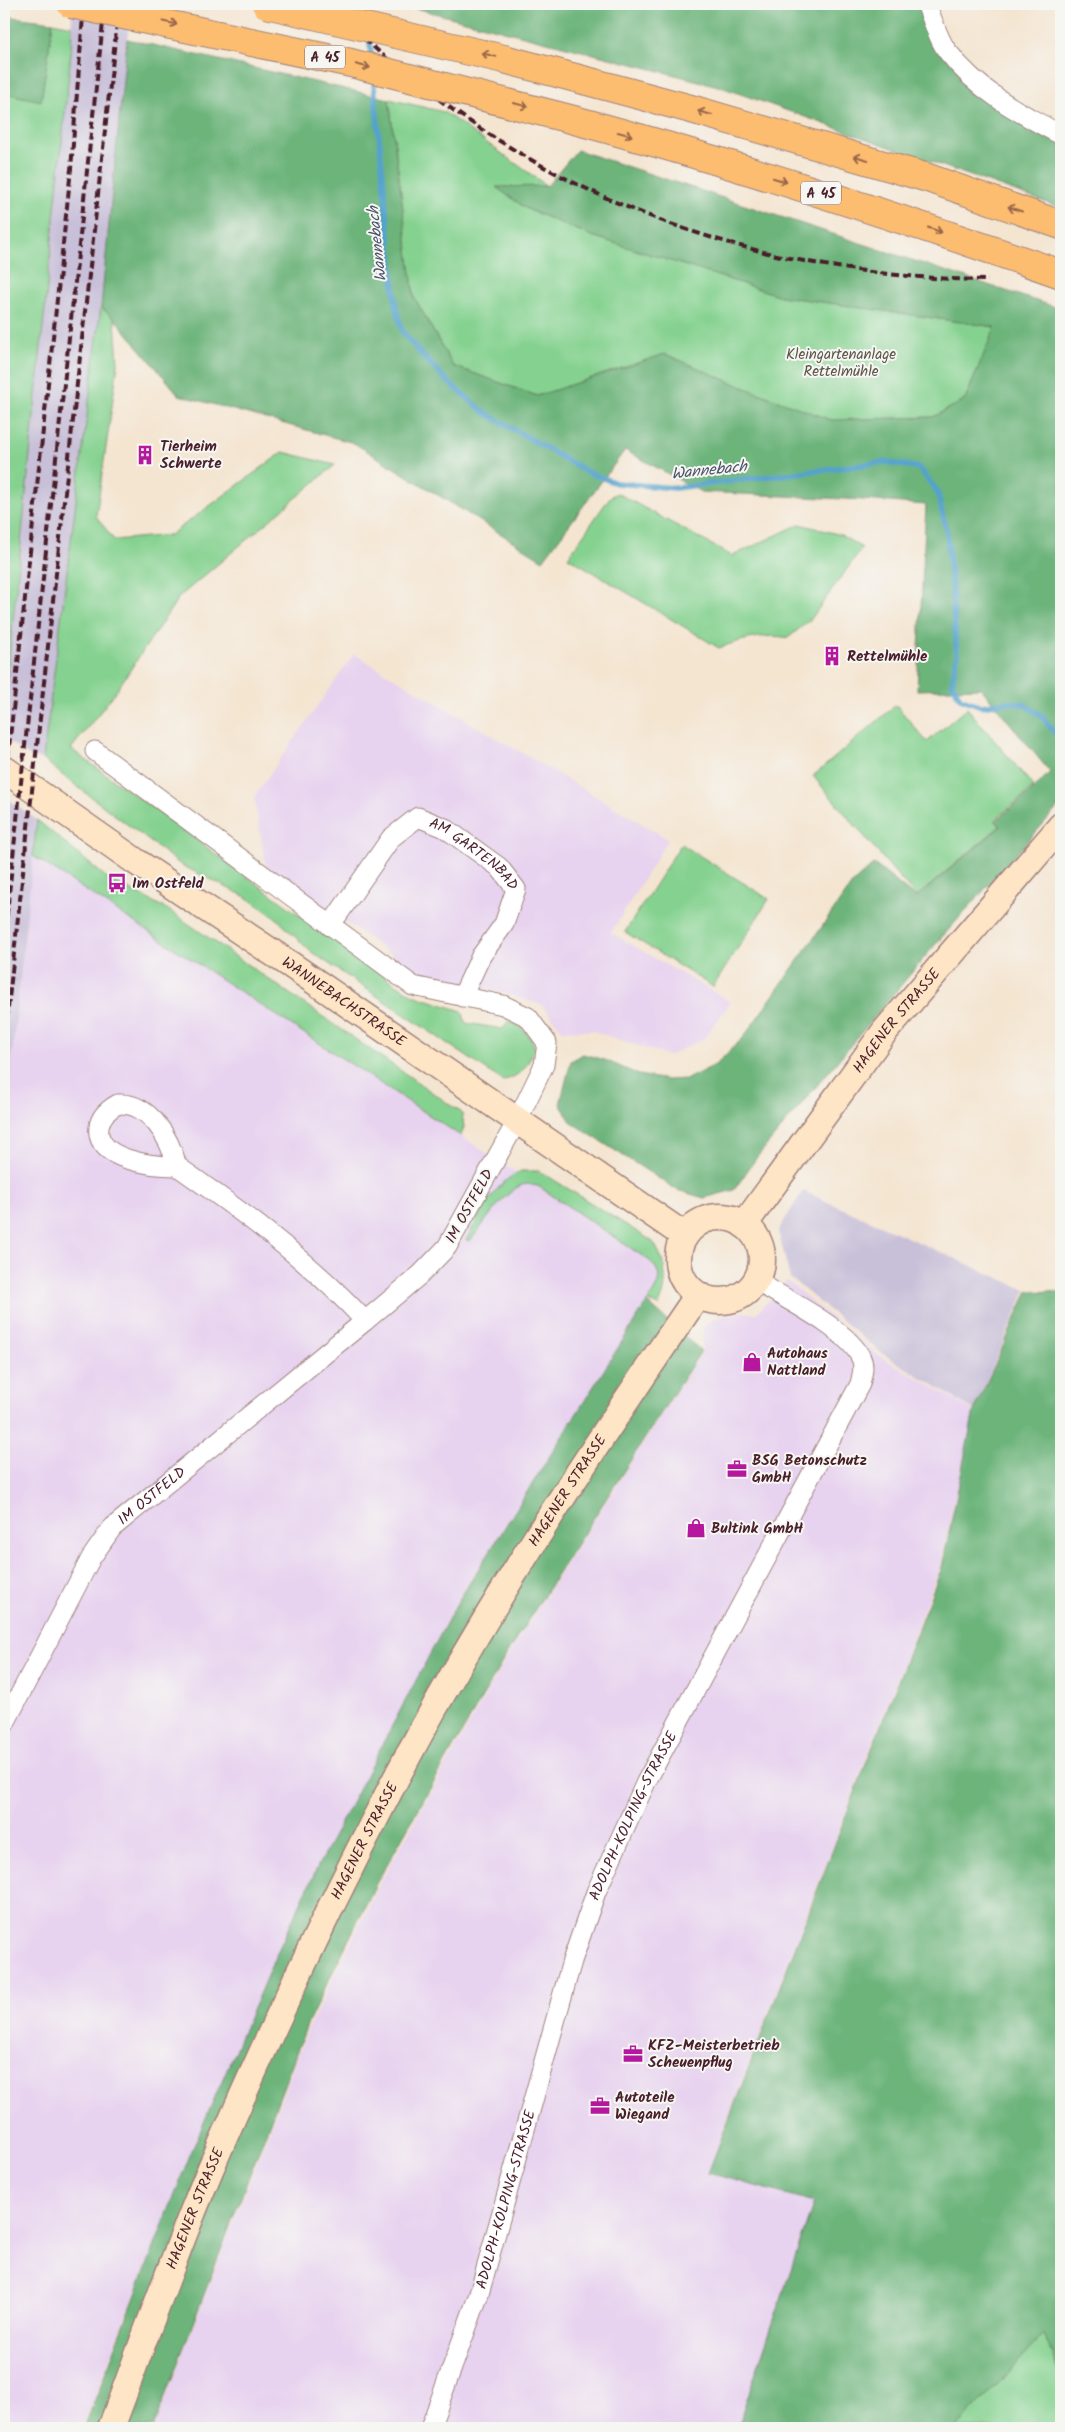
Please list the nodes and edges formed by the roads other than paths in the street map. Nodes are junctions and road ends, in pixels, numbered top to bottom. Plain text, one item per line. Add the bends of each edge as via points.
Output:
1 (71, 4) edge
2 (266, 4) edge
3 (926, 4) edge
4 (1061, 135) edge
5 (1061, 225) edge
6 (1061, 274) edge
7 (95, 751) dead end
8 (4, 769) edge
9 (1061, 826) edge
10 (330, 926) junction
11 (462, 998) junction
12 (517, 1121) junction
13 (177, 1166) dead end
14 (744, 1225) junction
15 (685, 1236) junction
16 (756, 1281) junction
17 (698, 1295) junction
18 (365, 1322) junction
19 (4, 1725) edge
20 (111, 2428) edge
21 (430, 2428) edge

1 -> 6 highway, A 45, bridge via 351,63 578,121 895,216
5 -> 2 highway, bridge via 928,178 691,109 504,59
3 - 4 street via 947,51 982,88
7 - 10 street
8 - 12 main road, WANNEBACHSTRASSE
9 - 14 main road, HAGENER STRASSE via 885,1031
10 - 11 street via 413,986
10 - 11 street, AM GARTENBAD via 390,838 418,818 445,828 499,867 516,889 504,924 481,956
11 - 12 street via 503,1005 528,1017 547,1043 544,1065
12 - 15 main road, WANNEBACHSTRASSE
12 - 18 street, IM OSTFELD via 444,1251
13 - 18 street via 306,1263
14 - 15 main road via 731,1219 715,1218 698,1223
14 - 16 main road via 759,1244 762,1257
15 - 17 main road via 678,1262 681,1275
16 - 17 main road via 736,1298 710,1300
16 - 21 street, ADOLPH-KOLPING-STRASSE via 822,1321 856,1349 863,1363 860,1384 638,1796 596,1892 572,1961 482,2285
17 - 20 main road, HAGENER STRASSE via 558,1502 393,1784 318,1932 248,2083 172,2264
18 - 19 street, IM OSTFELD via 112,1528 91,1558

